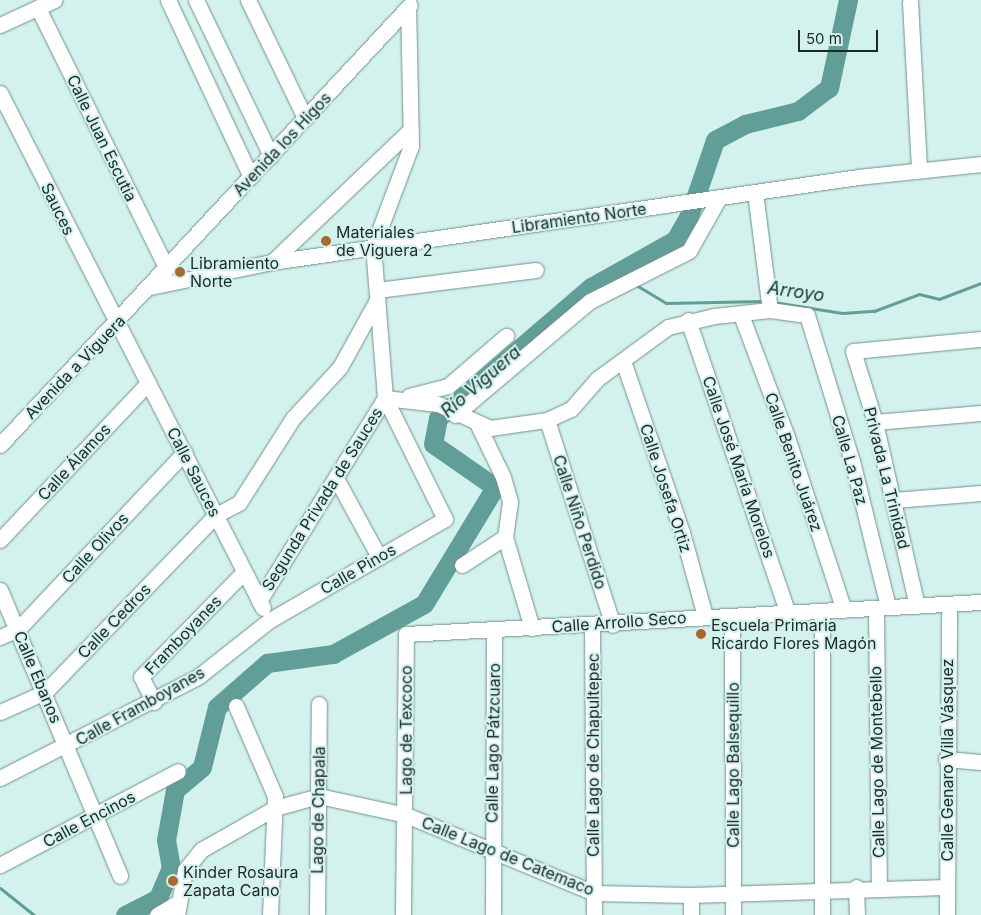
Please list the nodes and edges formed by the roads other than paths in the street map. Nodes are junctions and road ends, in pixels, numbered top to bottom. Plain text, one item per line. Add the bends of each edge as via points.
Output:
1 (54, 0) edge
2 (168, 0) edge
3 (196, 0) edge
4 (248, 0) edge
5 (910, 2) dead end
6 (411, 4) edge
7 (38, 8) junction
8 (0, 25) edge
9 (0, 92) edge
10 (305, 118) junction
11 (411, 129) junction
12 (271, 156) junction
13 (981, 164) edge
14 (919, 169) junction
15 (251, 177) junction
16 (755, 192) junction
17 (712, 198) junction
18 (374, 248) junction
19 (272, 262) junction
20 (167, 269) junction
21 (536, 270) dead end
22 (150, 287) junction
23 (377, 295) junction
24 (769, 304) junction
25 (741, 315) junction
26 (688, 320) junction
27 (116, 325) junction
28 (506, 336) dead end
29 (981, 340) edge
30 (623, 361) junction
31 (148, 383) junction
32 (385, 398) junction
33 (401, 399) junction
34 (981, 413) edge
35 (455, 415) junction
36 (547, 420) junction
37 (876, 422) junction
38 (477, 423) junction
39 (0, 445) edge
40 (185, 452) junction
41 (336, 480) junction
42 (981, 494) edge
43 (894, 500) junction
44 (216, 515) junction
45 (506, 537) junction
46 (0, 540) edge
47 (379, 557) junction
48 (462, 565) dead end
49 (244, 572) junction
50 (0, 590) edge
51 (259, 601) junction
52 (981, 602) edge
53 (949, 604) junction
54 (917, 606) junction
55 (882, 608) junction
56 (844, 610) junction
57 (822, 612) junction
58 (788, 613) junction
59 (705, 616) junction
60 (732, 616) junction
61 (270, 620) junction
62 (613, 625) junction
63 (592, 626) junction
64 (532, 628) junction
65 (18, 629) junction
66 (494, 630) junction
67 (406, 634) joint
68 (0, 637) edge
69 (45, 692) junction
70 (154, 702) junction
71 (319, 704) dead end
72 (236, 706) dead end
73 (0, 712) edge
74 (66, 746) junction
75 (946, 759) junction
76 (981, 762) edge
77 (178, 771) dead end
78 (0, 778) edge
79 (319, 796) junction
80 (275, 808) junction
81 (406, 815) junction
82 (96, 816) junction
83 (492, 848) junction
84 (0, 865) edge
85 (120, 876) dead end
86 (878, 886) junction
87 (856, 887) junction
88 (946, 887) junction
89 (822, 890) junction
90 (733, 892) junction
91 (594, 893) junction
92 (690, 895) junction
93 (177, 909) edge
94 (157, 915) edge
95 (270, 915) edge
96 (316, 915) edge
97 (403, 915) edge
98 (493, 915) edge
99 (594, 915) edge
100 (691, 915) edge
101 (733, 915) edge
102 (822, 915) edge
103 (858, 915) edge
104 (947, 915) edge

1 - 7 street
2 - 15 street
3 - 12 street
4 - 10 street
5 - 14 street
6 - 10 street, Avenida los Higos
6 - 11 street
7 - 8 street
7 - 20 street, Calle Juan Escutia
9 - 27 street, Sauces
10 - 12 street, Avenida los Higos
11 - 18 street via 411,146
11 - 19 street
12 - 15 street, Avenida los Higos
13 - 14 street, Libramiento Norte
14 - 16 street, Libramiento Norte
15 - 20 street, Avenida los Higos
16 - 17 street, Libramiento Norte
16 - 24 street
17 - 18 street, Libramiento Norte
17 - 35 street via 689,251 618,284 590,301
18 - 19 street, Libramiento Norte
18 - 23 street
19 - 22 street, Libramiento Norte
20 - 22 street, Avenida los Higos
21 - 23 street
22 - 27 street, Avenida a Viguera
23 - 32 street
23 - 44 street, Calle Cedros via 340,367 293,418 239,503
24 - 25 street
24 - 55 street, Calle La Paz via 807,315 852,461
25 - 26 street
25 - 56 street, Calle Benito Juárez via 787,437
26 - 30 street via 668,327
26 - 58 street, Calle José María Morelos
27 - 31 street, Calle Sauces
27 - 39 street, Avenida a Viguera
28 - 33 street via 448,386
29 - 37 street, Privada La Trinidad via 853,351
30 - 36 street via 598,379 571,409
30 - 59 street, Calle Josefa Ortiz via 682,532
31 - 40 street, Calle Sauces
31 - 46 street, Calle Álamos
32 - 33 street
32 - 41 street, Segunda Privada de Sauces
32 - 47 street, Calle Pinos via 446,519
33 - 35 street via 438,404
34 - 37 street
35 - 38 street
36 - 38 street via 490,428
36 - 62 street, Calle Niño Perdido
37 - 43 street, Privada La Trinidad
38 - 45 street via 504,477 510,502
40 - 44 street, Calle Sauces
40 - 65 street, Calle Olivos
41 - 47 street
41 - 51 street, Segunda Privada de Sauces
42 - 43 street
43 - 54 street, Privada La Trinidad
44 - 49 street, Calle Sauces
44 - 69 street, Calle Cedros
45 - 48 street
45 - 64 street
47 - 61 street, Calle Pinos
49 - 51 street, Calle Sauces
49 - 70 street, Framboyanes via 141,677
50 - 65 street, Calle Ebanos
51 - 61 street, Calle Sauces
52 - 53 street, Calle Arrollo Seco
53 - 54 street, Calle Arrollo Seco
53 - 75 street, Calle Genaro Villa Vásquez
54 - 55 street, Calle Arrollo Seco
55 - 56 street, Calle Arrollo Seco
55 - 86 street, Calle Lago de Montebello
56 - 57 street, Calle Arrollo Seco
57 - 58 street, Calle Arrollo Seco
57 - 89 street
58 - 60 street, Calle Arrollo Seco
59 - 60 street, Calle Arrollo Seco
59 - 62 street, Calle Arrollo Seco
60 - 90 street, Calle Lago Balsequillo
61 - 70 street, Calle Framboyanes via 199,676
62 - 63 street, Calle Arrollo Seco
63 - 64 street, Calle Arrollo Seco
63 - 91 street, Calle Lago de Chapultepec
64 - 66 street, Calle Arrollo Seco
65 - 68 street, Calle Olivos
65 - 69 street, Calle Ebanos
66 - 67 street, Calle Arrollo Seco
66 - 83 street, Calle Lago Pátzcuaro
67 - 81 street, Lago de Texcoco
69 - 73 street, Calle Cedros
69 - 74 street, Calle Ebanos
70 - 74 street, Calle Framboyanes
71 - 79 street, Lago de Chapala
72 - 80 street via 274,796
74 - 78 street, Calle Framboyanes
74 - 82 street, Calle Ebanos
75 - 76 street
75 - 88 street, Calle Genaro Villa Vásquez
77 - 82 street, Calle Encinos
79 - 80 street, Calle Lago de Catemaco
79 - 81 street, Calle Lago de Catemaco
79 - 96 street, Lago de Chapala
80 - 93 street, Calle Lago de Catemaco via 201,850 185,870
80 - 95 street
81 - 83 street, Calle Lago de Catemaco
81 - 97 street, Lago de Texcoco
82 - 84 street, Calle Encinos
82 - 85 street, Calle Ebanos
83 - 91 street, Calle Lago de Catemaco
83 - 98 street, Calle Lago Pátzcuaro
86 - 87 street, Calle Lago de Catemaco
86 - 88 street, Calle Lago de Catemaco
87 - 89 street, Calle Lago de Catemaco
87 - 103 street
88 - 104 street, Calle Genaro Villa Vásquez
89 - 90 street, Calle Lago de Catemaco
89 - 102 street
90 - 92 street, Calle Lago de Catemaco
90 - 101 street, Calle Lago Balsequillo
91 - 92 street, Calle Lago de Catemaco
91 - 99 street, Calle Lago de Chapultepec
92 - 100 street
93 - 94 street

